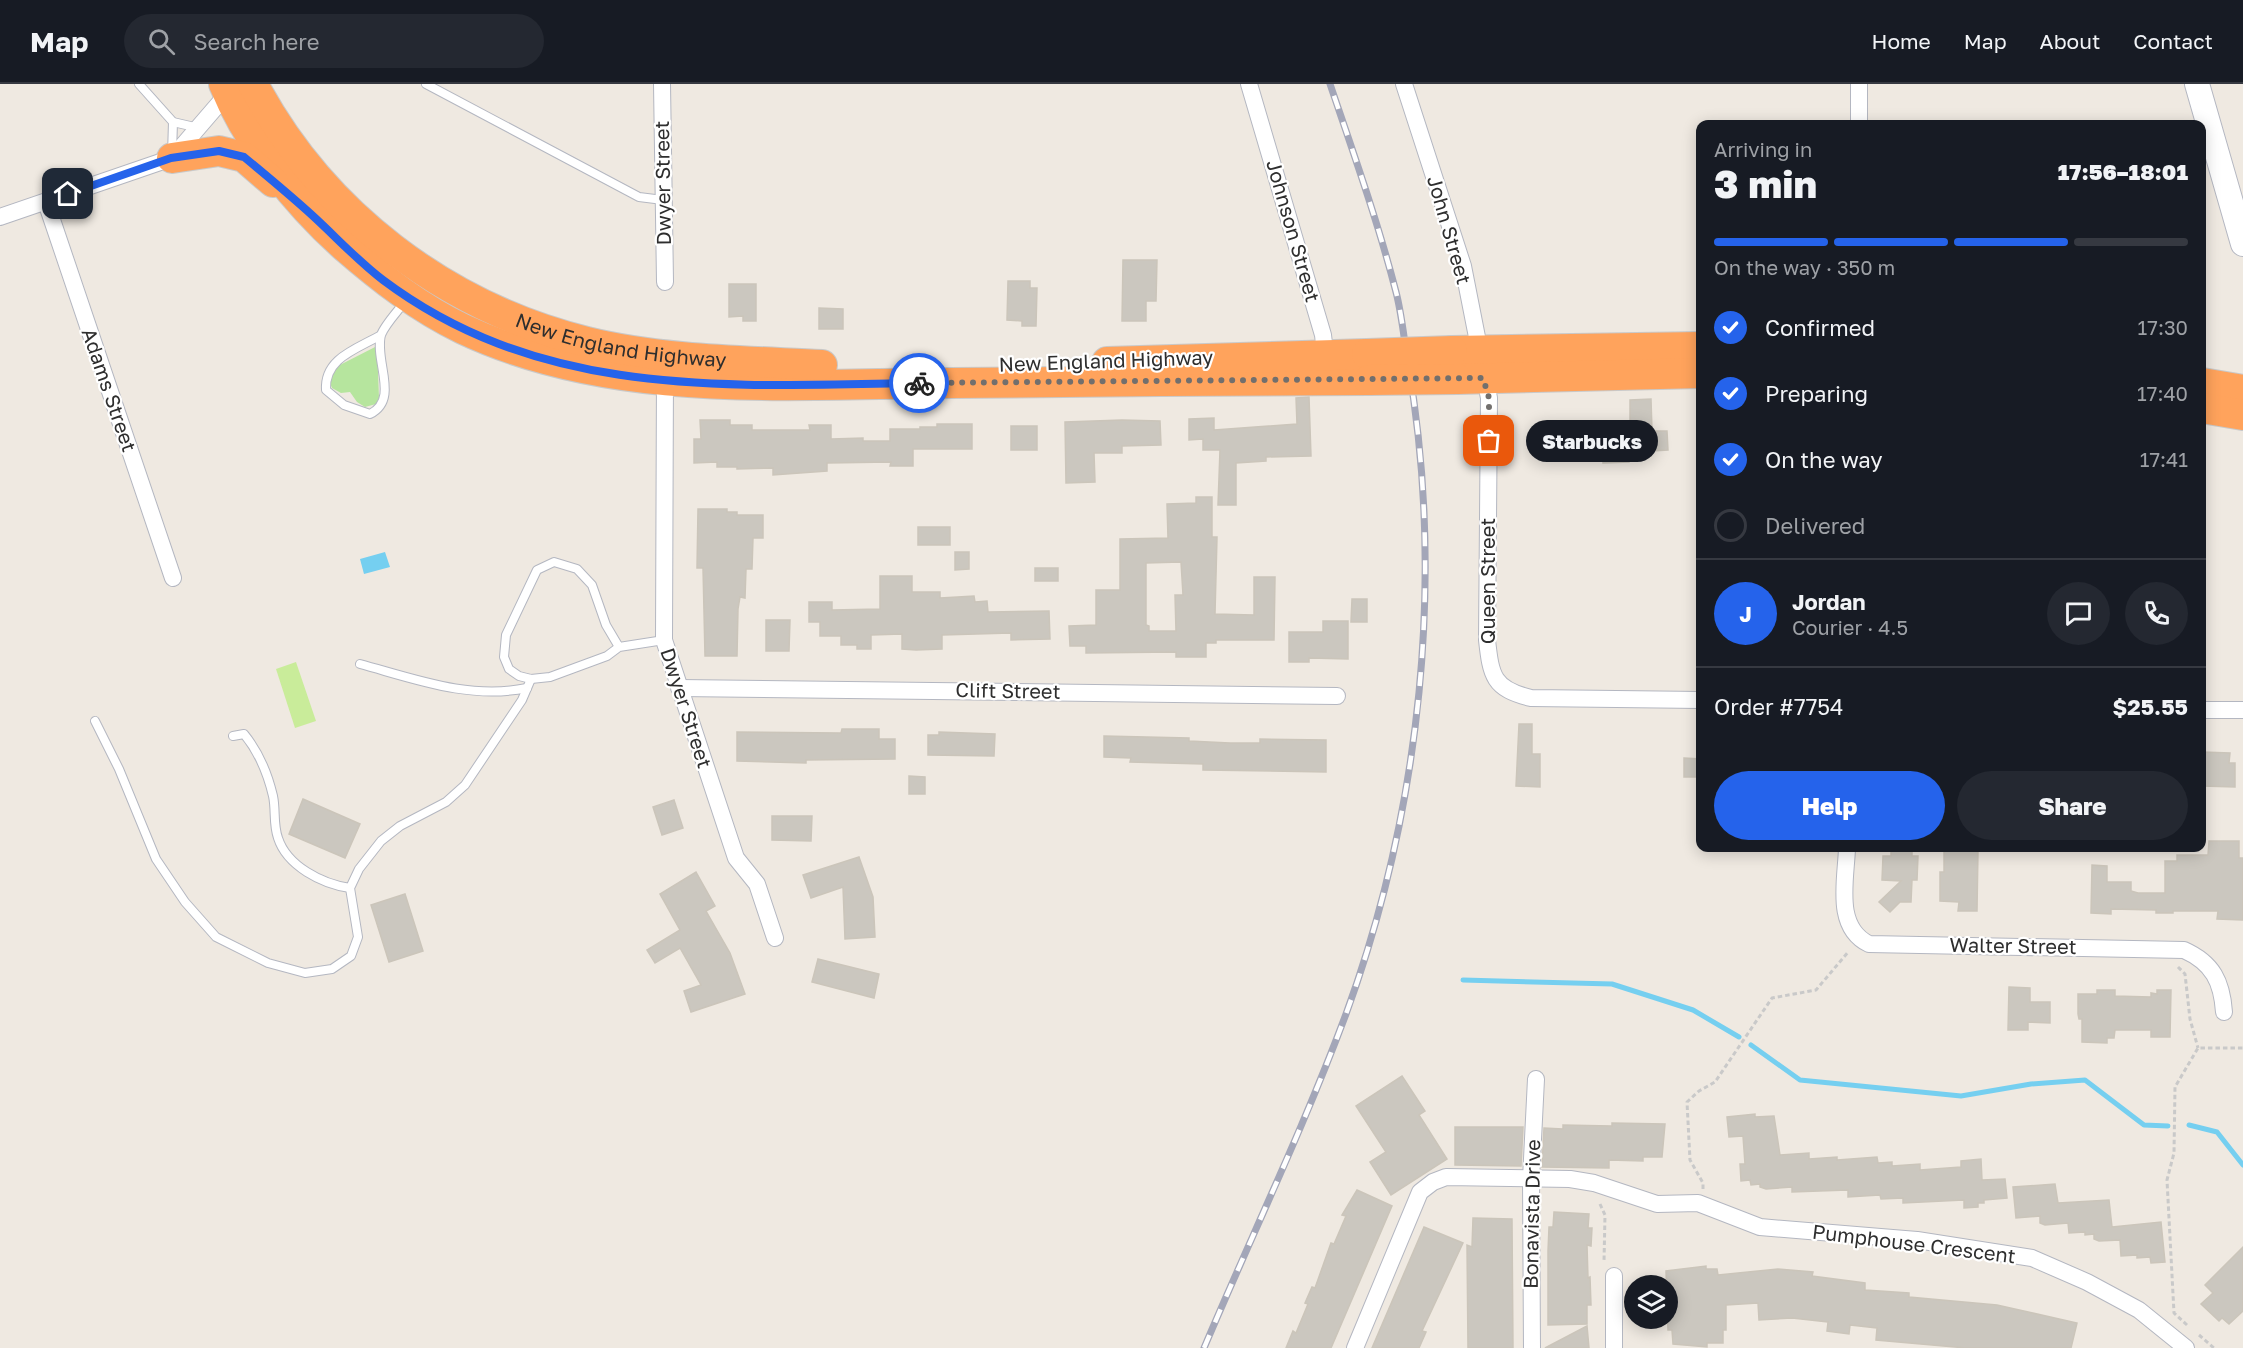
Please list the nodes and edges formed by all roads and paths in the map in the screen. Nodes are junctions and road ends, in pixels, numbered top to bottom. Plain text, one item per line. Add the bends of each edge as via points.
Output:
1 (139, 84) edge
2 (426, 84) edge
3 (662, 84) edge
4 (1249, 84) edge
5 (1404, 84) edge
6 (1859, 84) edge
7 (2197, 84) edge
8 (235, 87) edge
9 (1859, 120) edge
10 (173, 122) junction
11 (199, 128) junction
12 (171, 158) junction
13 (663, 200) junction
14 (46, 202) junction
15 (311, 215) junction
16 (0, 217) edge
17 (2243, 244) edge
18 (665, 282) dead end
19 (408, 297) junction
20 (381, 335) junction
21 (1696, 347) edge
22 (1468, 365) junction
23 (665, 367) junction
24 (1328, 367) junction
25 (1696, 374) edge
26 (2206, 384) edge
27 (2243, 390) edge
28 (2206, 409) edge
29 (2243, 415) edge
30 (172, 578) dead end
31 (664, 640) junction
32 (619, 647) junction
33 (360, 664) dead end
34 (529, 684) junction
35 (679, 688) junction
36 (1337, 696) dead end
37 (1696, 700) edge
38 (2206, 710) edge
39 (2243, 710) edge
40 (95, 721) dead end
41 (233, 736) dead end
42 (1847, 852) edge
43 (350, 888) junction
44 (775, 938) dead end
45 (1849, 951) dead end
46 (2224, 1012) dead end
47 (2243, 1048) edge
48 (1536, 1079) dead end
49 (1531, 1179) junction
50 (1594, 1183) junction
51 (1698, 1203) junction
52 (1614, 1276) joint
53 (2190, 1327) dead end
54 (2198, 1334) dead end
55 (1355, 1348) edge
56 (1532, 1348) edge
57 (1614, 1348) edge
58 (2187, 1348) edge
59 (2214, 1348) edge

1 - 10 lane
2 - 13 lane via 639,197
3 - 13 street, Dwyer Street
4 - 24 street, Johnson Street via 1323,335
5 - 22 street, John Street via 1462,266
6 - 9 street
7 - 17 street
8 - 11 street
8 - 15 highway, New England Highway via 263,152
8 - 23 highway, New England Highway via 285,137 337,200 420,270 504,315
10 - 11 lane
10 - 12 lane
11 - 12 street
12 - 14 street
12 - 15 highway via 219,151 244,157
13 - 18 street, Dwyer Street
14 - 16 street
14 - 30 street, Adams Street
15 - 19 highway, New England Highway via 382,279
19 - 20 lane
19 - 23 highway, New England Highway via 462,329 519,353 570,367 616,376
20 - 20 lane via 384,398 380,409 370,414 344,405 326,390 325,376 332,363
21 - 22 highway, New England Highway
22 - 24 highway, New England Highway, bridge
22 - 25 highway, New England Highway
22 - 37 street, Queen Street via 1489,406 1487,640 1489,660 1499,684 1506,691 1531,698
23 - 24 highway, New England Highway via 802,384
23 - 31 street, Dwyer Street
26 - 27 highway
28 - 29 highway
31 - 32 lane
31 - 35 street, Dwyer Street
32 - 34 lane via 607,656
32 - 34 lane via 606,626 592,585 577,569 554,562 537,570 506,635 504,657 509,669
33 - 34 lane via 461,690 505,692
34 - 43 lane via 465,785 446,802 400,826 381,841
35 - 36 street, Clift Street
35 - 44 street, Dwyer Street via 736,858 757,884
38 - 39 street
40 - 43 lane via 156,859 185,902 216,937 268,963 304,973 332,969 351,956 358,937
41 - 43 lane via 244,734 255,748 273,798 278,840 300,868 330,885
42 - 46 street, Walter Street via 1846,921 1858,939 1869,944 2184,950 2212,969 2219,982
45 - 51 path via 1816,990 1772,998 1714,1082 1687,1102 1690,1160 1703,1183
47 - 53 path via 2198,1048 2175,1088 2174,1153 2167,1180 2174,1313
48 - 49 street, Bonavista Drive
49 - 50 street, Pumphouse Crescent
49 - 55 street, Pumphouse Crescent via 1446,1177 1420,1192
49 - 56 street, Bonavista Drive
50 - 51 street, Pumphouse Crescent via 1657,1204
50 - 52 path via 1592,1193 1605,1215 1604,1275
51 - 58 street, Pumphouse Crescent via 1760,1227 1917,1240 2032,1258 2087,1281 2139,1310
52 - 57 street
54 - 59 path

